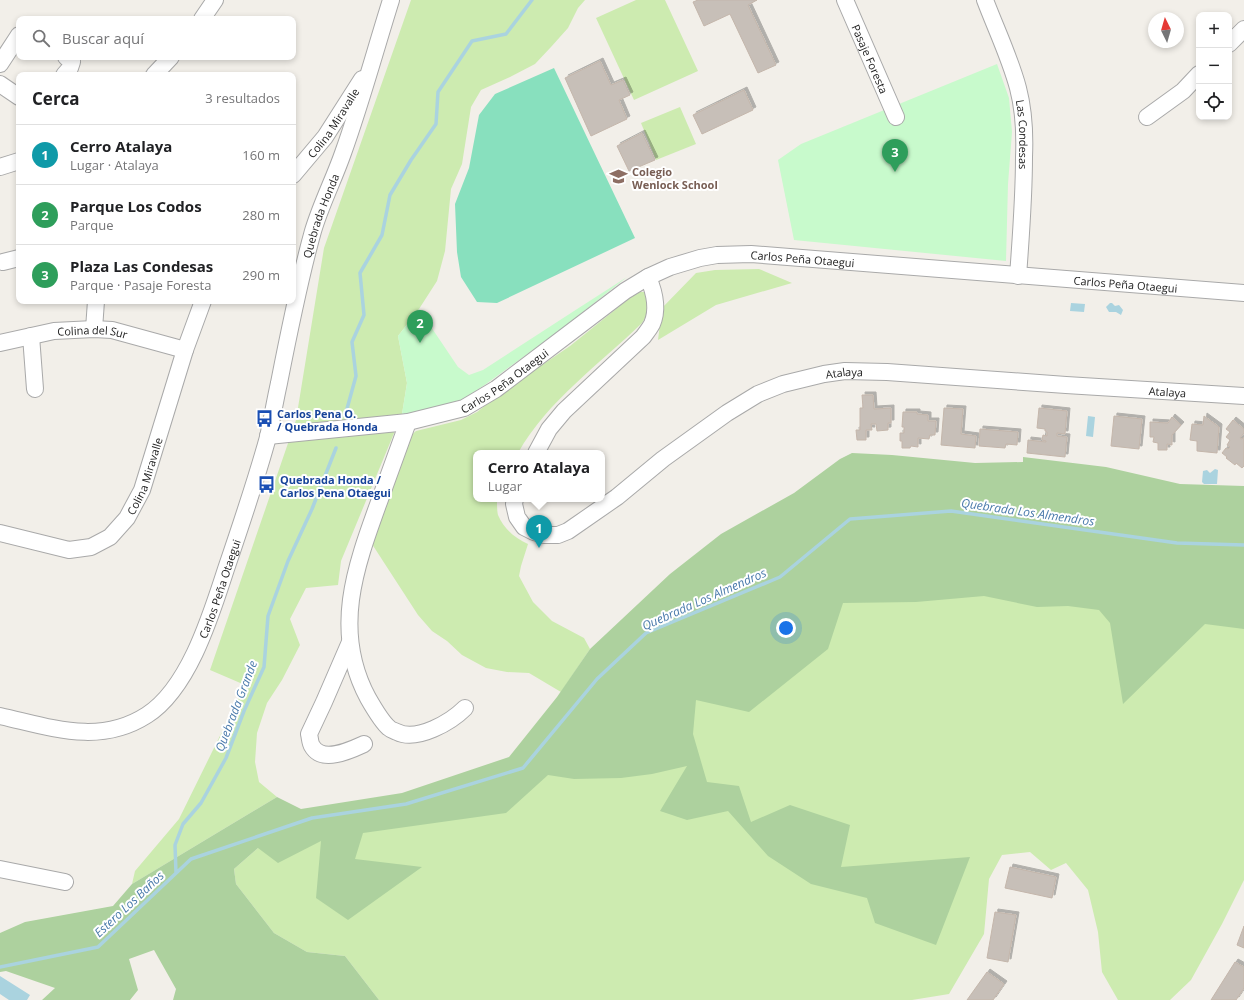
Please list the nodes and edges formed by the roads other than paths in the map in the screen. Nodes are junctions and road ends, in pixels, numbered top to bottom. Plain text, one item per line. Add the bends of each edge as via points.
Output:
1 (215, 0) edge
2 (391, 0) edge
3 (845, 0) edge
4 (985, 0) edge
5 (204, 16) edge
6 (1244, 28) edge
7 (16, 40) edge
8 (1232, 41) edge
9 (70, 60) edge
10 (168, 60) edge
11 (0, 64) edge
12 (370, 69) junction
13 (66, 72) edge
14 (157, 72) edge
15 (1196, 77) edge
16 (0, 84) edge
17 (16, 95) edge
18 (896, 117) dead end
19 (1147, 117) dead end
20 (16, 162) edge
21 (0, 167) edge
22 (296, 171) edge
23 (16, 259) edge
24 (3, 262) dead end
25 (1018, 276) junction
26 (648, 277) junction
27 (1244, 293) edge
28 (296, 299) edge
29 (96, 304) edge
30 (202, 304) edge
31 (295, 304) edge
32 (94, 329) junction
33 (31, 336) junction
34 (0, 343) edge
35 (185, 350) junction
36 (35, 389) dead end
37 (1244, 396) edge
38 (408, 422) junction
39 (268, 436) junction
40 (538, 450) edge
41 (514, 502) edge
42 (0, 534) edge
43 (350, 642) junction
44 (465, 708) dead end
45 (0, 716) edge
46 (364, 744) dead end
47 (0, 869) edge
48 (65, 882) dead end

1 - 5 street
2 - 12 street, Quebrada Honda
3 - 18 street, Pasaje Foresta
4 - 25 street, Las Condesas via 1010,64 1023,114 1024,180
6 - 8 street
7 - 11 street
9 - 13 street via 72,65
10 - 14 street
12 - 22 street, Colina Miravalle via 325,136
12 - 28 street, Quebrada Honda via 343,153 314,228
15 - 19 street via 1183,91
16 - 17 street
20 - 21 street
23 - 24 street
25 - 26 street, Carlos Peña Otaegui via 734,254 683,262
25 - 27 street, Carlos Peña Otaegui
26 - 38 street, Carlos Peña Otaegui via 496,388 464,408
26 - 40 street via 656,302 652,324 642,337 564,411 549,429
29 - 32 street
30 - 35 street, Colina Miravalle
31 - 39 street, Quebrada Honda
32 - 33 street, Colina del Sur via 54,331
32 - 35 street, Colina del Sur via 112,330
33 - 34 street, Colina del Sur
33 - 36 street
35 - 42 street, Colina Miravalle via 142,490 126,518 110,537 92,547 69,550
37 - 41 street, Atalaya via 887,372 845,371 824,374 783,384 758,394 727,413 568,531 558,535 544,535 524,527 517,517
38 - 39 street, Carlos Peña Otaegui
38 - 43 street via 361,550 352,586
39 - 45 street, Carlos Peña Otaegui via 215,604 183,676 162,703 147,716 129,724 96,732 76,732
43 - 44 street via 361,685 389,728 400,734 427,732 449,721
43 - 46 street via 308,734 312,746 319,754 345,752
47 - 48 street

